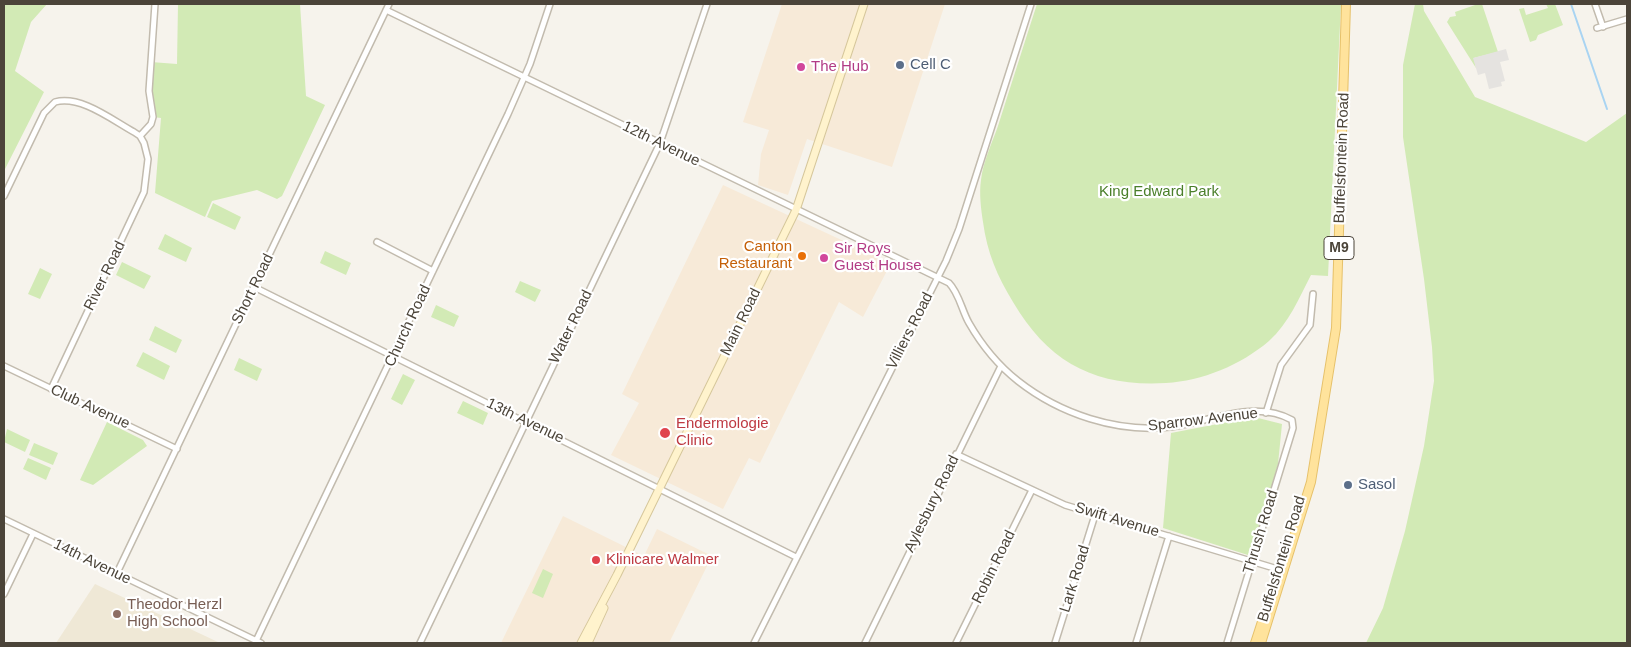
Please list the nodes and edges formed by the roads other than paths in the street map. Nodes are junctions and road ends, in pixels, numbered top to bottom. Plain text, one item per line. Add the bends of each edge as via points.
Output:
1 (155, 4) edge
2 (389, 4) edge
3 (550, 4) edge
4 (707, 4) edge
5 (864, 4) edge
6 (1031, 4) edge
7 (1346, 4) edge
8 (1351, 4) edge
9 (1595, 4) edge
10 (386, 10) junction
11 (1627, 19) edge
12 (1346, 49) junction
13 (524, 77) junction
14 (140, 136) junction
15 (660, 143) junction
16 (4, 196) edge
17 (796, 210) junction
18 (377, 242) dead end
19 (433, 271) junction
20 (937, 277) junction
21 (254, 287) junction
22 (1313, 294) dead end
23 (393, 357) junction
24 (4, 366) edge
25 (1001, 366) junction
26 (51, 389) junction
27 (1266, 413) junction
28 (1292, 420) joint
29 (526, 421) junction
30 (177, 449) junction
31 (956, 454) junction
32 (658, 488) junction
33 (1032, 490) junction
34 (1095, 515) junction
35 (4, 519) edge
36 (33, 534) junction
37 (1169, 536) junction
38 (796, 557) junction
39 (1251, 561) junction
40 (1281, 570) junction
41 (116, 574) junction
42 (617, 575) junction
43 (4, 594) edge
44 (258, 642) edge
45 (420, 643) edge
46 (582, 643) edge
47 (588, 643) edge
48 (754, 643) edge
49 (865, 643) edge
50 (956, 643) edge
51 (1055, 643) edge
52 (1136, 643) edge
53 (1226, 643) edge
54 (1255, 643) edge
55 (1261, 643) edge

1 - 14 street via 149,91 153,117
2 - 10 street, Short Road
3 - 13 street, Church Road
4 - 15 street, Water Road
5 - 17 main road, Main Road
6 - 20 street, Villiers Road via 959,229
7 - 12 main road, Buffelsfontein Road / M9
8 - 12 main road, Buffelsfontein Road / M9 via 1350,38
9 - 11 street via 1600,28
10 - 13 street, 12th Avenue
10 - 21 street, Short Road
12 - 40 main road, Buffelsfontein Road / M9 via 1336,328 1311,482
13 - 15 street, 12th Avenue
13 - 19 street, Church Road
14 - 16 street via 84,105 71,100 56,102 44,113
14 - 26 street, River Road via 148,159 147,179 139,204
15 - 17 street, 12th Avenue
15 - 29 street, Water Road
17 - 20 street, 12th Avenue
17 - 32 main road, Main Road
18 - 19 street
19 - 23 street, Church Road
20 - 25 street, Sparrow Avenue via 951,285 969,323
20 - 38 street, Villiers Road
21 - 23 street, 13th Avenue
21 - 30 street, Short Road
22 - 27 street via 1310,325 1282,365
23 - 29 street, 13th Avenue
23 - 44 street, Church Road
24 - 26 street, Club Avenue
25 - 27 street, Sparrow Avenue via 1056,405 1081,416 1113,424 1169,427 1235,413
25 - 31 street, Aylesbury Road
26 - 30 street, Club Avenue
27 - 28 street, Sparrow Avenue
28 - 39 street, Thrush Road via 1293,428
29 - 32 street, 13th Avenue
29 - 45 street, Water Road
30 - 41 street, Short Road
31 - 33 street, Swift Avenue
31 - 49 street, Aylesbury Road
32 - 38 street, 13th Avenue
32 - 42 main road, Main Road
33 - 34 street, Swift Avenue
33 - 50 street, Robin Road
34 - 37 street, Swift Avenue
34 - 51 street, Lark Road
35 - 36 street, 14th Avenue
36 - 41 street, 14th Avenue
36 - 43 street
37 - 39 street, Swift Avenue
37 - 52 street
38 - 48 street, Villiers Road
39 - 40 street, Swift Avenue
39 - 53 street, Thrush Road
40 - 54 main road, Buffelsfontein Road / M9
40 - 55 main road, Buffelsfontein Road / M9
41 - 44 street, 14th Avenue
42 - 46 main road, Main Road
42 - 47 main road, Main Road

